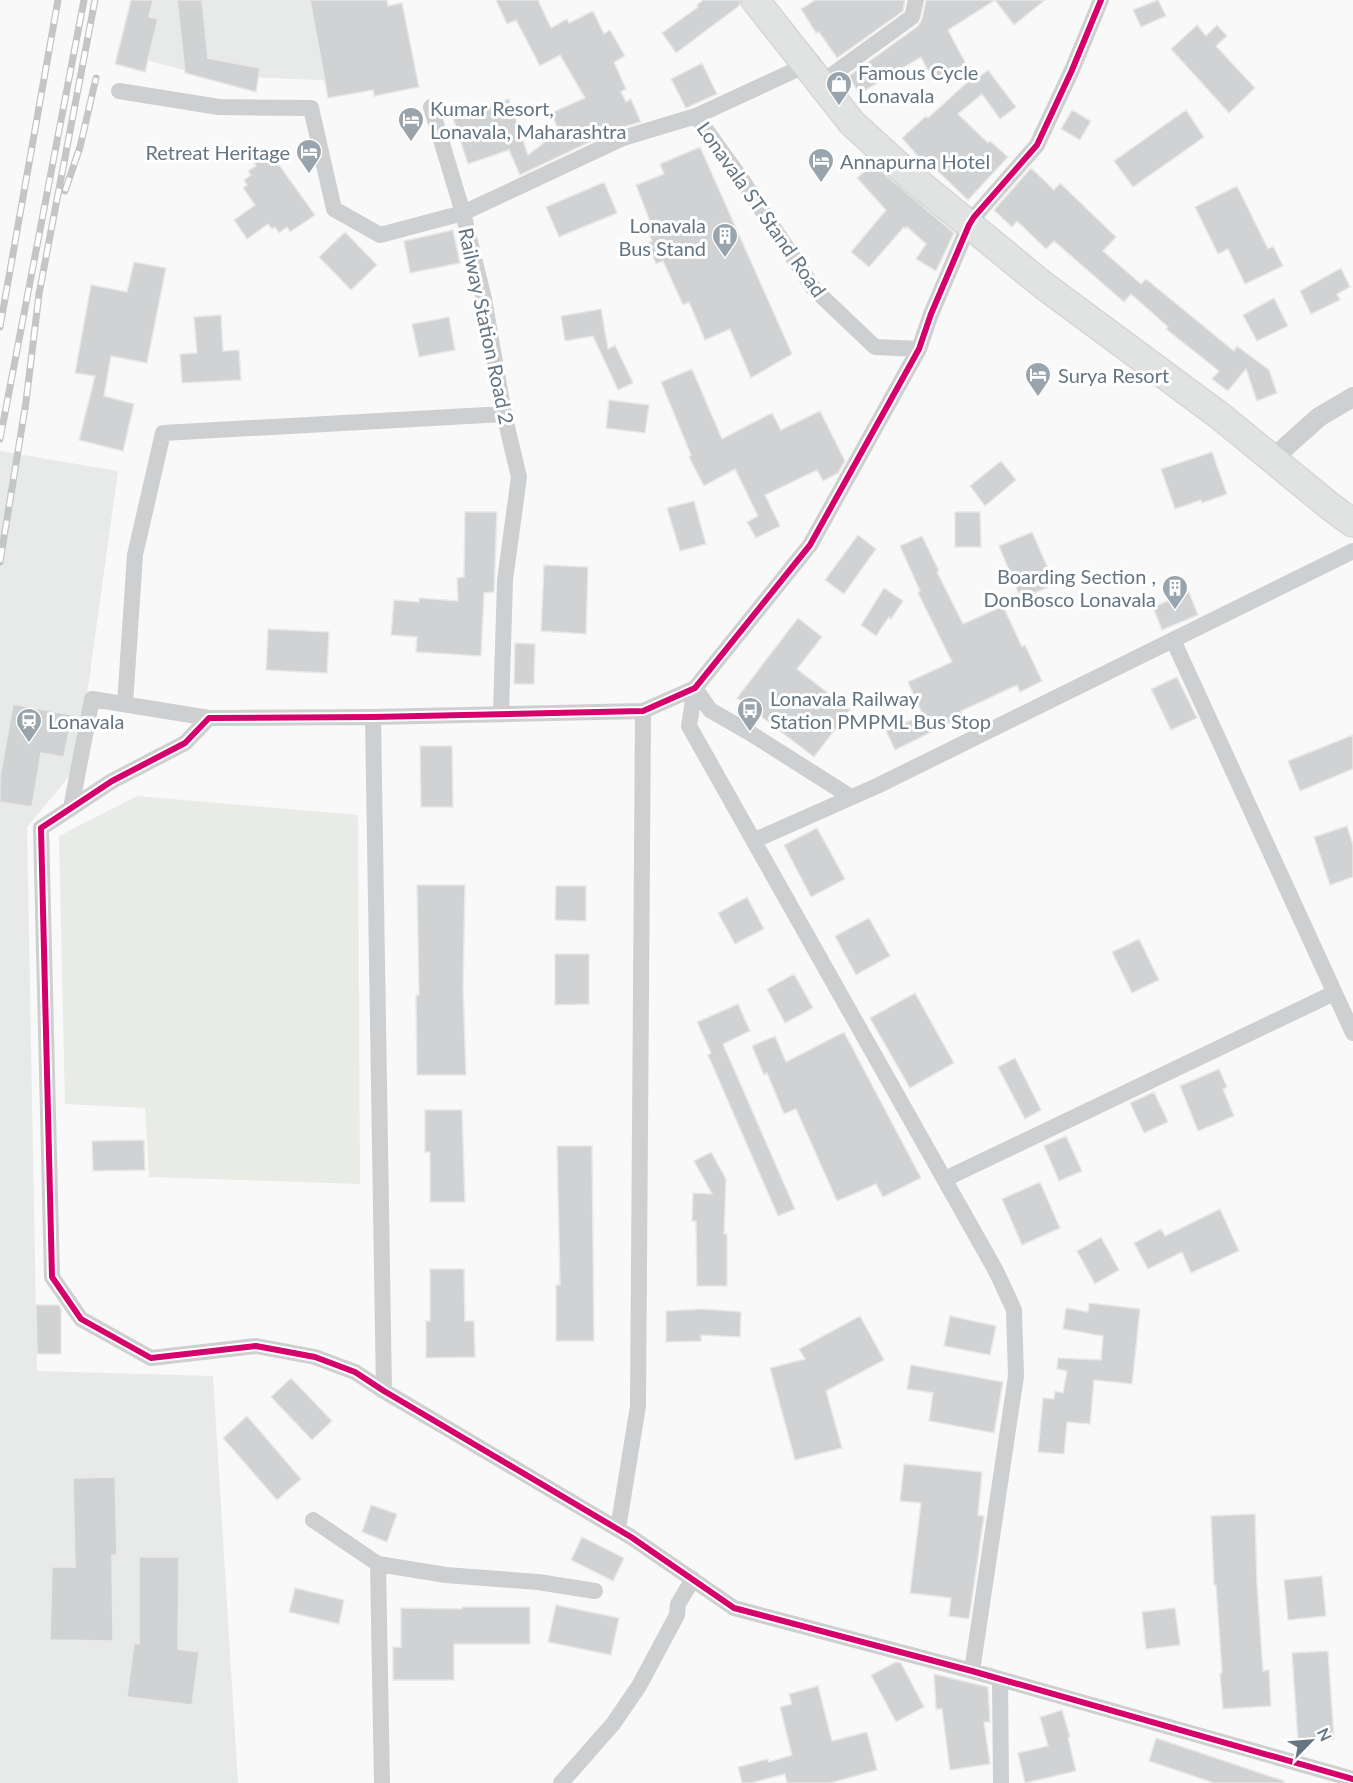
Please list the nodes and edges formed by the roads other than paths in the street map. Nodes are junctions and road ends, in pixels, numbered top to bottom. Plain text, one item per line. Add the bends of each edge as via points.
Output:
1 (755, 0) edge
2 (770, 0) edge
3 (916, 0) edge
4 (1101, 0) edge
5 (818, 67) junction
6 (119, 91) dead end
7 (431, 107) dead end
8 (696, 116) junction
9 (463, 213) junction
10 (972, 221) junction
11 (919, 349) junction
12 (1353, 396) edge
13 (504, 414) junction
14 (1277, 455) junction
15 (1353, 506) edge
16 (1353, 523) edge
17 (1353, 551) edge
18 (1173, 640) junction
19 (695, 688) junction
20 (125, 704) junction
21 (643, 711) junction
22 (501, 714) junction
23 (373, 717) junction
24 (209, 718) junction
25 (851, 797) junction
26 (71, 808) junction
27 (755, 840) junction
28 (1334, 993) junction
29 (1353, 1034) edge
30 (945, 1179) junction
31 (384, 1391) junction
32 (313, 1520) dead end
33 (618, 1529) junction
34 (378, 1563) junction
35 (693, 1579) junction
36 (595, 1591) dead end
37 (972, 1671) junction
38 (1000, 1679) junction
39 (1353, 1779) edge
40 (382, 1783) edge
41 (561, 1783) edge
42 (1001, 1783) edge

1 - 5 highway
2 - 5 highway
3 - 5 street, Railway Station Road 2 via 912,17
4 - 10 street via 1037,145
5 - 8 street, Railway Station Road 2
5 - 10 highway via 852,123 910,176
6 - 9 street via 219,107 311,108 334,209 380,234
7 - 9 street
8 - 9 street, Railway Station Road 2 via 623,138
8 - 11 street, Lonavala ST Stand Road via 814,289 875,347
9 - 13 street, Railway Station Road 2 via 484,299
10 - 11 street
10 - 14 highway via 1043,285
11 - 19 street via 810,545
12 - 14 street via 1319,417
13 - 20 street via 163,433 135,555
13 - 22 street, Railway Station Road 2 via 519,477 505,580
14 - 15 highway
14 - 16 highway
17 - 18 street
18 - 25 street
18 - 28 street
19 - 21 street
19 - 25 street via 710,710
19 - 27 street via 689,726
20 - 24 street
20 - 26 street via 92,699
21 - 22 street
21 - 33 street via 638,1406
22 - 23 street
23 - 24 street
23 - 31 street
24 - 26 street via 185,743 112,780
25 - 27 street
26 - 31 street via 41,828 52,1277 81,1319 151,1358 256,1346 315,1357 355,1372
27 - 30 street
28 - 29 street
28 - 30 street
30 - 37 street via 1014,1310 1016,1376
31 - 33 street
32 - 34 street
33 - 35 street
34 - 36 street via 446,1575
34 - 40 street
35 - 37 street via 734,1608
35 - 41 street via 639,1686 613,1724
37 - 38 street
38 - 39 street
38 - 42 street

